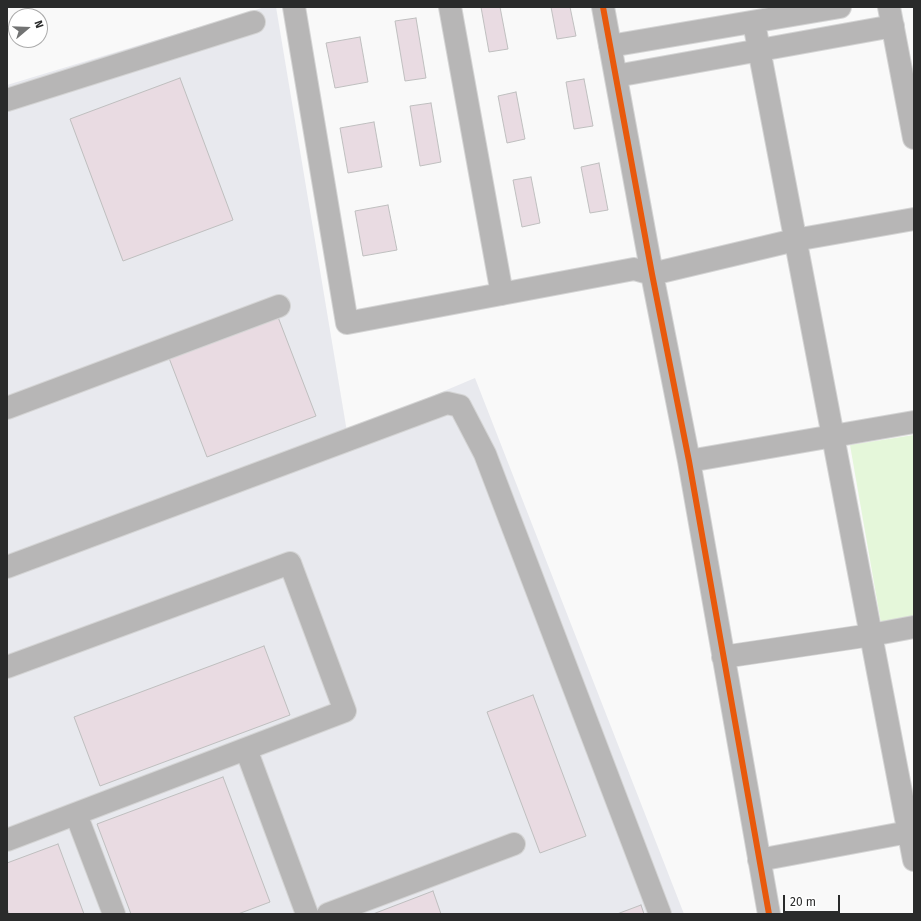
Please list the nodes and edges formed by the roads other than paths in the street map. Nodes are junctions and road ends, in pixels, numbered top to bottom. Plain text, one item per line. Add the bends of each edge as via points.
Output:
1 (294, 7) edge
2 (450, 7) edge
3 (603, 7) edge
4 (840, 7) edge
5 (891, 16) edge
6 (254, 22) dead end
7 (754, 23) junction
8 (610, 46) junction
9 (759, 50) junction
10 (616, 76) junction
11 (7, 100) edge
12 (914, 138) edge
13 (914, 219) edge
14 (795, 240) junction
15 (652, 274) junction
16 (502, 294) junction
17 (279, 306) dead end
18 (7, 408) edge
19 (914, 422) edge
20 (833, 436) junction
21 (689, 461) junction
22 (7, 568) edge
23 (914, 627) edge
24 (871, 635) junction
25 (723, 657) junction
26 (7, 667) edge
27 (246, 749) junction
28 (76, 814) junction
29 (911, 832) edge
30 (7, 840) edge
31 (514, 844) dead end
32 (759, 860) junction
33 (914, 860) edge
34 (114, 914) edge
35 (307, 914) edge
36 (328, 914) edge
37 (660, 914) edge
38 (769, 914) edge

1 - 16 street via 347,323
2 - 16 street
3 - 8 street
4 - 7 street
5 - 9 street
5 - 12 street
6 - 11 street
7 - 8 street
7 - 9 street
8 - 10 street
9 - 10 street
9 - 14 street
10 - 15 street
13 - 14 street
14 - 15 street
14 - 20 street
15 - 16 street via 634,269
15 - 21 street
17 - 18 street
19 - 20 street
20 - 21 street
20 - 24 street
21 - 25 street
22 - 37 street via 447,403 460,406 485,454
23 - 24 street
24 - 25 street
24 - 29 street
25 - 32 street
26 - 27 street via 290,563 345,711
27 - 28 street
27 - 35 street
28 - 30 street
28 - 34 street
29 - 32 street
29 - 33 street
31 - 36 street
32 - 38 street

